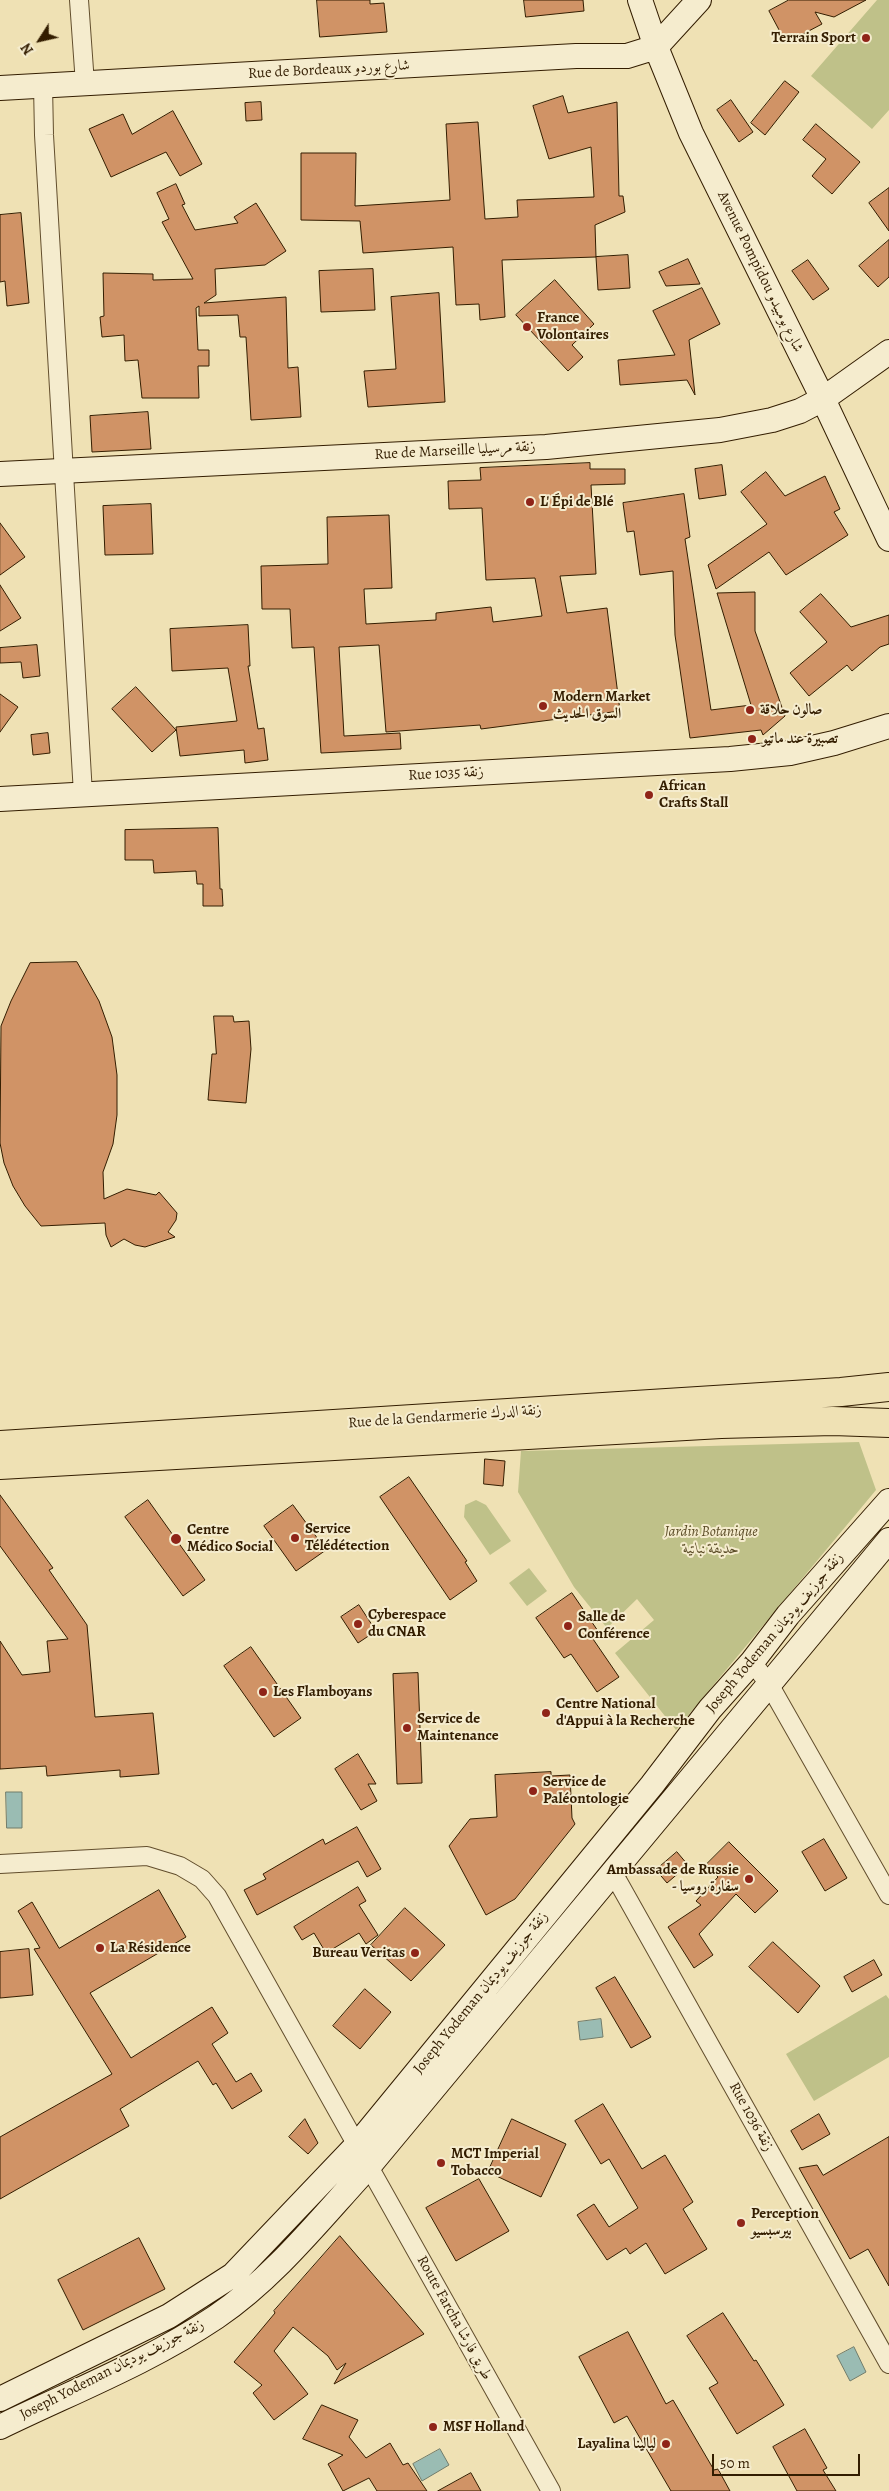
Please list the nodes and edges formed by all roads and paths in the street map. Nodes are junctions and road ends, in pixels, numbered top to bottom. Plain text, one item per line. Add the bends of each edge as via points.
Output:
1 (79, 0) edge
2 (640, 0) edge
3 (699, 0) edge
4 (656, 47) junction
5 (85, 84) junction
6 (44, 85) junction
7 (0, 88) edge
8 (889, 352) edge
9 (823, 399) junction
10 (64, 470) junction
11 (0, 474) edge
12 (889, 539) edge
13 (889, 726) edge
14 (83, 794) junction
15 (0, 799) edge
16 (889, 1387) edge
17 (889, 1423) edge
18 (0, 1446) edge
19 (0, 1465) edge
20 (889, 1501) edge
21 (889, 1540) edge
22 (752, 1662) junction
23 (769, 1684) junction
24 (0, 1864) edge
25 (612, 1871) junction
26 (889, 1895) edge
27 (357, 2145) junction
28 (369, 2166) junction
29 (889, 2364) edge
30 (0, 2399) edge
31 (0, 2427) edge
32 (551, 2491) edge

1 - 5 street
2 - 4 street, Avenue Pompidou شارع بومبيدو
3 - 4 street
4 - 5 street, Rue de Bordeaux شارع بوردو via 626,56 566,56
4 - 9 street, Avenue Pompidou شارع بومبيدو via 691,133
5 - 6 street, Rue de Bordeaux شارع بوردو
6 - 7 street, Rue de Bordeaux شارع بوردو
6 - 10 street via 44,135
8 - 9 street, Rue de Marseille زنقة مرسيليا
9 - 10 street, Rue de Marseille زنقة مرسيليا via 772,420 720,430 546,447
9 - 12 street, Avenue Pompidou شارع بومبيدو
10 - 11 street, Rue de Marseille زنقة مرسيليا
10 - 14 street
13 - 14 street, Rue 1035 زنقة via 790,754
14 - 15 street, Rue 1035 زنقة
16 - 18 main road, Rue de la Gendarmerie زنقة الدرك
17 - 19 main road, Rue de la Gendarmerie زنقة الدرك via 721,1424
20 - 22 street, Joseph Yodeman زنقة جوزيف يوديمان via 788,1615
21 - 23 street, Joseph Yodeman زنقة جوزيف يوديمان
22 - 23 street
22 - 27 street, Joseph Yodeman زنقة جوزيف يوديمان via 710,1709 652,1785
23 - 25 street, Joseph Yodeman زنقة جوزيف يوديمان
23 - 26 street
24 - 27 street, Route Farcha طريق فارشا via 147,1856 180,1866 202,1879 217,1896
25 - 28 street, Joseph Yodeman زنقة جوزيف يوديمان
25 - 29 street, Rue 1036 زنقة
27 - 28 street, Route Farcha طريق فارشا
27 - 30 street, Joseph Yodeman زنقة جوزيف يوديمان via 233,2275 169,2316
28 - 31 street, Joseph Yodeman زنقة جوزيف يوديمان via 281,2262 216,2316 151,2354
28 - 32 street, Route Farcha طريق فارشا

